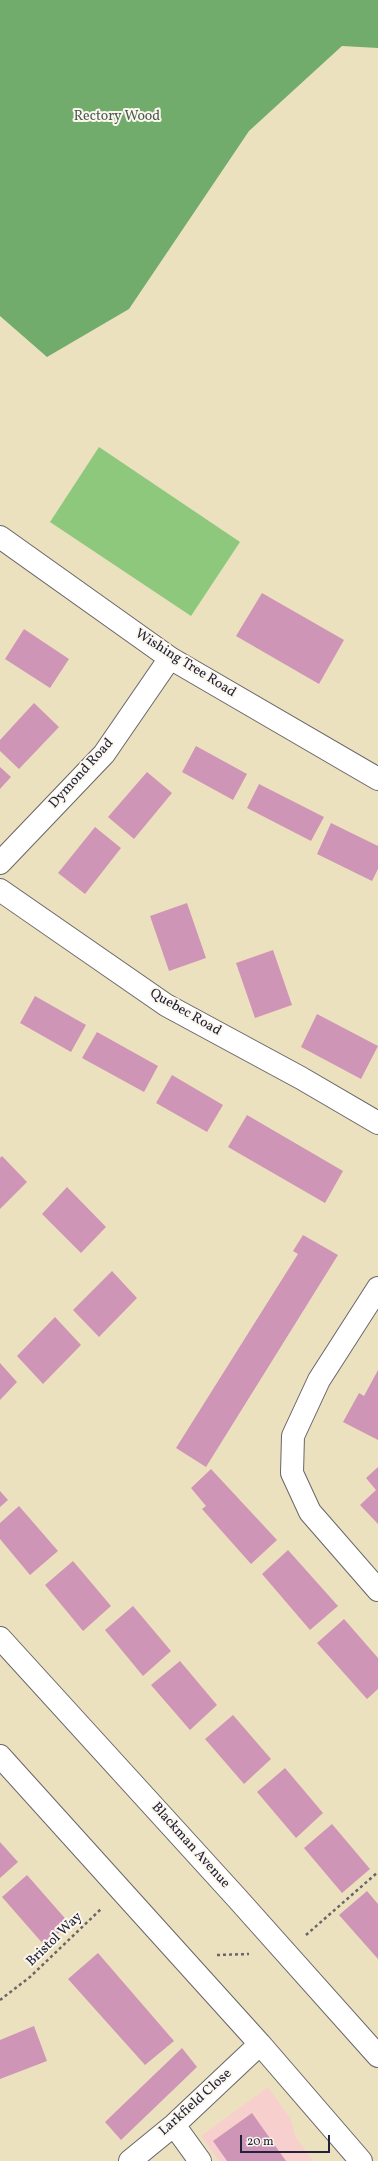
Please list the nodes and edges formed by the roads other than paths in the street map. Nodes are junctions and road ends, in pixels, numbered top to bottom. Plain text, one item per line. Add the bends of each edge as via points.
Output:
1 (0, 537) edge
2 (170, 658) junction
3 (378, 779) edge
4 (0, 863) edge
5 (0, 890) edge
6 (378, 1123) edge
7 (378, 1288) edge
8 (378, 1590) edge
9 (0, 1638) edge
10 (0, 1756) edge
11 (260, 2044) junction
12 (378, 2056) edge
13 (174, 2125) junction
14 (130, 2161) edge
15 (200, 2161) edge
16 (361, 2161) edge

1 - 2 street, Wishing Tree Road
2 - 3 street, Wishing Tree Road
2 - 4 street, Dymond Road via 104,754
5 - 6 street, Quebec Road via 166,1005
7 - 8 street via 319,1380 293,1436 292,1473 310,1512
9 - 12 street, Blackman Avenue
10 - 11 street
11 - 13 street, Larkfield Close
11 - 16 street
13 - 14 street, Larkfield Close
13 - 15 street

